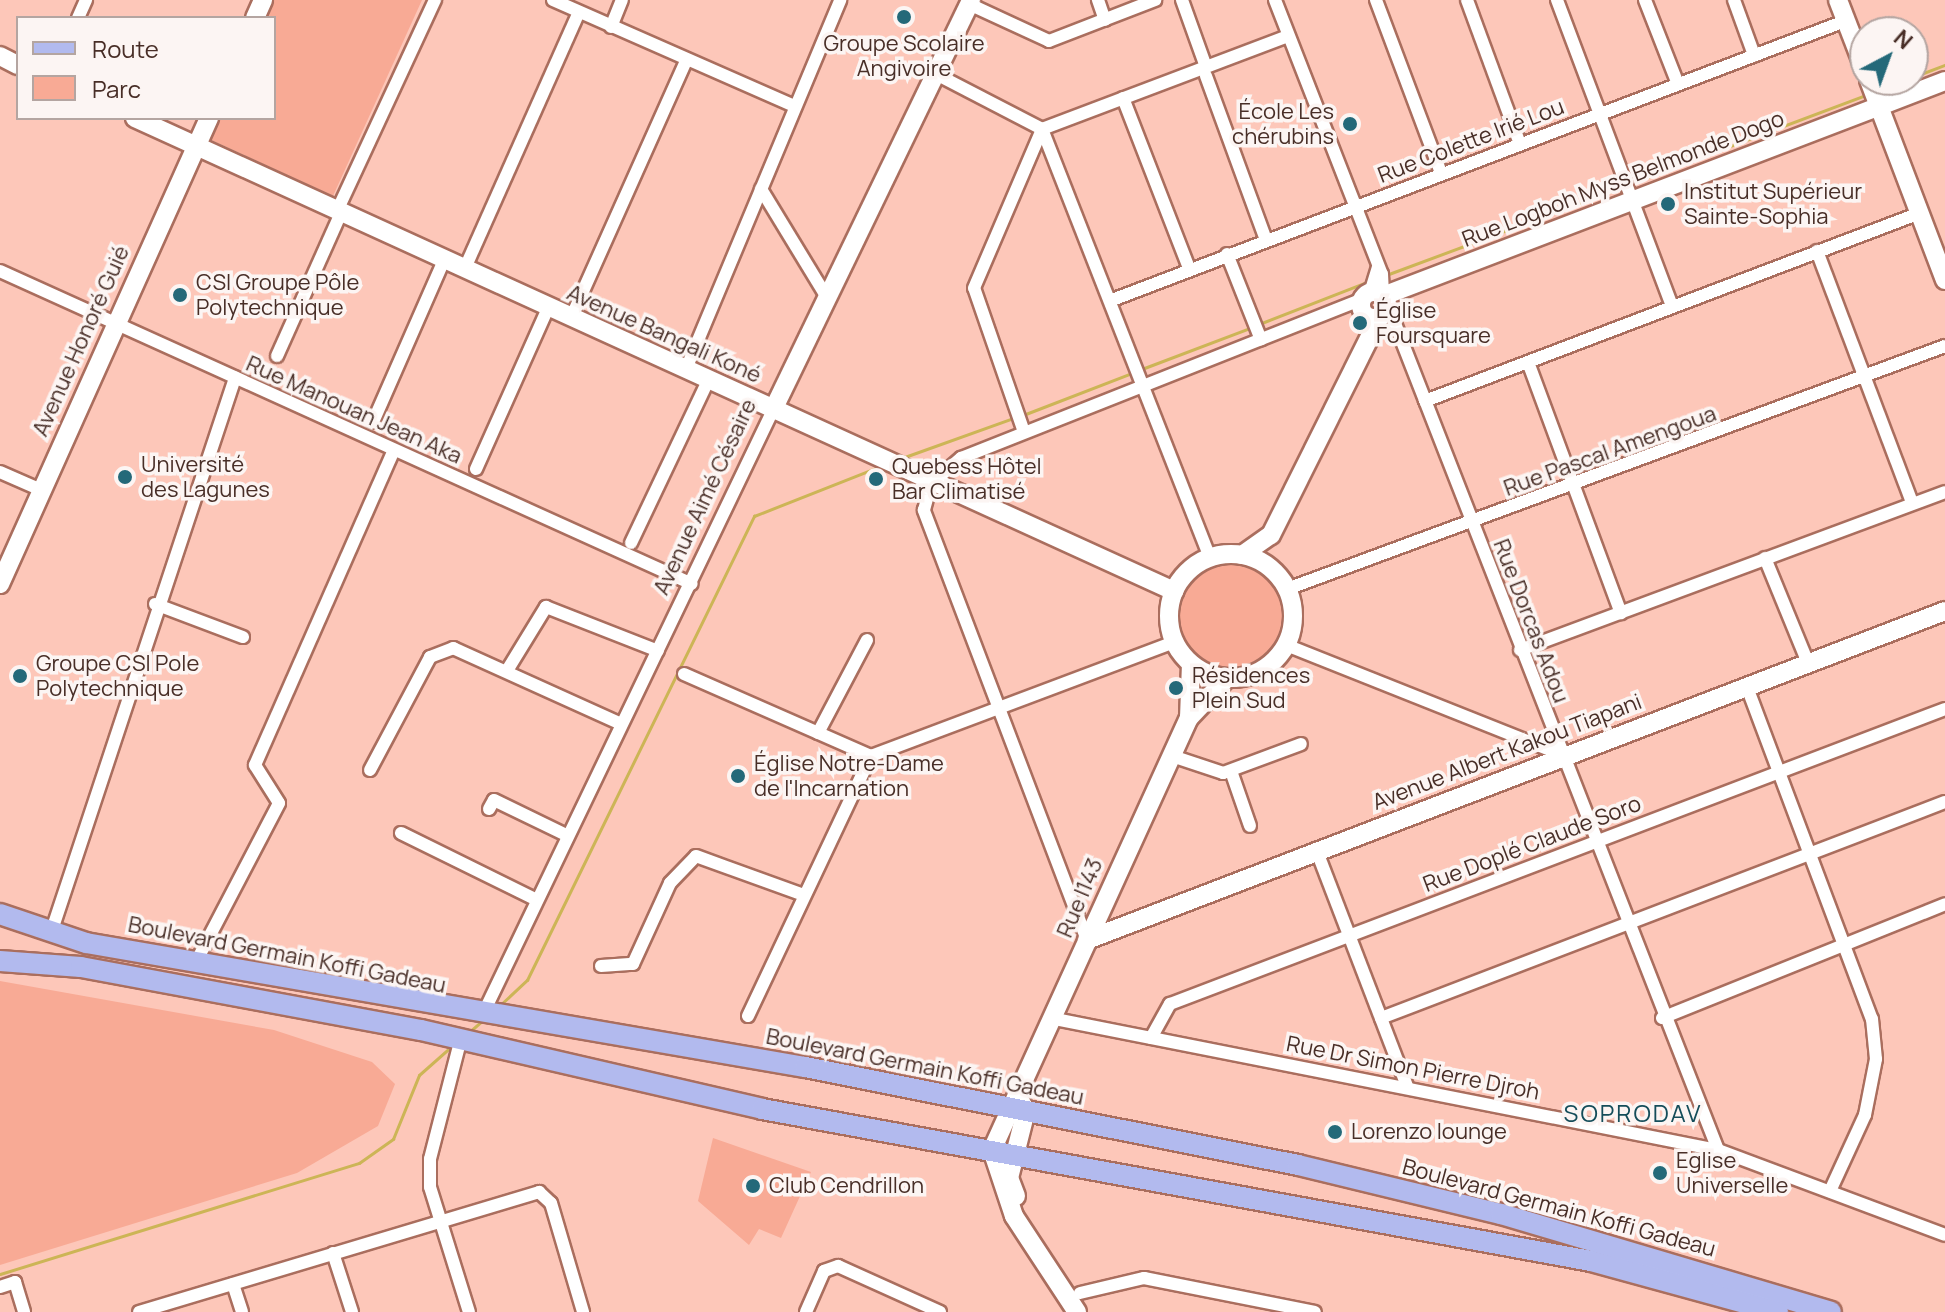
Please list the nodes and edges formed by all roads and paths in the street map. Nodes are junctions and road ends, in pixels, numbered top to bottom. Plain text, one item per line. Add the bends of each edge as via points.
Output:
1 (435, 0) edge
2 (553, 0) edge
3 (622, 0) edge
4 (840, 0) edge
5 (1098, 0) edge
6 (1155, 0) edge
7 (1182, 0) edge
8 (1275, 0) edge
9 (1376, 0) edge
10 (1467, 0) edge
11 (1557, 0) edge
12 (1645, 0) edge
13 (1734, 0) edge
14 (1838, 0) edge
15 (970, 2) edge
16 (579, 12) junction
17 (1105, 20) junction
18 (1845, 21) junction
19 (611, 27) junction
20 (1849, 31) edge
21 (1288, 36) junction
22 (1754, 55) junction
23 (686, 61) junction
24 (1206, 71) junction
25 (934, 73) junction
26 (1945, 81) edge
27 (1678, 84) junction
28 (1876, 96) edge
29 (1123, 98) junction
30 (792, 105) junction
31 (1880, 107) junction
32 (1598, 115) junction
33 (139, 120) edge
34 (208, 120) edge
35 (1042, 129) junction
36 (1520, 144) junction
37 (196, 146) junction
38 (1441, 173) junction
39 (761, 189) junction
40 (1631, 201) junction
41 (1353, 206) junction
42 (339, 212) junction
43 (1920, 213) junction
44 (1266, 240) junction
45 (1817, 251) junction
46 (1227, 254) junction
47 (444, 260) junction
48 (465, 268) junction
49 (1189, 268) junction
50 (0, 271) edge
51 (1945, 280) edge
52 (1376, 295) junction
53 (826, 296) junction
54 (1112, 300) junction
55 (1671, 303) junction
56 (548, 308) junction
57 (571, 318) junction
58 (114, 322) junction
59 (1261, 340) junction
60 (1945, 346) edge
61 (277, 356) dead end
62 (1528, 362) junction
63 (686, 369) junction
64 (1864, 377) junction
65 (235, 378) junction
66 (708, 381) junction
67 (1142, 384) junction
68 (1425, 401) junction
69 (773, 410) junction
70 (373, 422) dead end
71 (1024, 432) junction
72 (394, 450) junction
73 (476, 469) dead end
74 (0, 472) edge
75 (931, 484) junction
76 (1575, 486) junction
77 (41, 490) junction
78 (1945, 492) edge
79 (1912, 503) junction
80 (1471, 523) junction
81 (1271, 535) junction
82 (631, 543) dead end
83 (1242, 555) junction
84 (1210, 557) junction
85 (1765, 558) junction
86 (1274, 572) junction
87 (0, 584) edge
88 (692, 584) junction
89 (1287, 589) junction
90 (1174, 591) junction
91 (155, 604) junction
92 (1945, 611) edge
93 (1621, 613) junction
94 (243, 637) dead end
95 (867, 640) dead end
96 (1174, 642) junction
97 (1286, 645) junction
98 (1520, 650) junction
99 (658, 651) junction
100 (1808, 663) junction
101 (1191, 664) junction
102 (508, 669) junction
103 (684, 674) dead end
104 (1226, 679) junction
105 (1747, 687) junction
106 (995, 705) junction
107 (1945, 709) edge
108 (1189, 718) junction
109 (621, 724) junction
110 (818, 733) junction
111 (1301, 744) dead end
112 (1562, 755) junction
113 (871, 756) junction
114 (1172, 756) junction
115 (370, 770) dead end
116 (1231, 771) junction
117 (1779, 771) junction
118 (1945, 802) edge
119 (489, 809) dead end
120 (1250, 826) dead end
121 (401, 833) dead end
122 (566, 835) junction
123 (1594, 843) junction
124 (1316, 849) junction
125 (1810, 854) junction
126 (804, 895) junction
127 (535, 899) junction
128 (1945, 904) edge
129 (0, 914) edge
130 (1625, 925) junction
131 (52, 930) junction
132 (1350, 934) junction
133 (1087, 940) junction
134 (1845, 945) junction
135 (0, 961) edge
136 (196, 962) junction
137 (601, 966) dead end
138 (483, 1014) junction
139 (748, 1016) dead end
140 (1050, 1018) junction
141 (1381, 1018) junction
142 (1662, 1018) junction
143 (1151, 1038) junction
144 (460, 1042) junction
145 (1407, 1086) junction
146 (1017, 1105) junction
147 (1718, 1150) junction
148 (999, 1157) junction
149 (1830, 1191) junction
150 (439, 1221) junction
151 (1945, 1235) edge
152 (333, 1253) junction
153 (233, 1284) junction
154 (1061, 1285) junction
155 (0, 1287) edge
156 (1080, 1293) junction
157 (1284, 1308) edge
158 (923, 1309) edge
159 (24, 1312) edge
160 (139, 1312) edge
161 (242, 1312) edge
162 (352, 1312) edge
163 (469, 1312) edge
164 (583, 1312) edge
165 (806, 1312) edge
166 (940, 1312) edge
167 (1077, 1312) edge
168 (1091, 1312) edge
169 (1315, 1312) edge
170 (1778, 1312) edge
171 (1831, 1312) edge

1 - 42 street
2 - 16 street
3 - 19 street
4 - 30 street
5 - 17 street
6 - 17 street
7 - 24 street
8 - 21 street
9 - 38 street
10 - 36 street
11 - 32 street
12 - 27 street
13 - 22 street
14 - 18 street
15 - 17 street via 1049,41
15 - 25 street, Avenue Aimé Césaire
16 - 19 street
16 - 48 street
18 - 20 street
18 - 22 street, Rue Colette Irié Lou
19 - 23 street
21 - 24 street
21 - 41 street
22 - 27 street, Rue Colette Irié Lou
23 - 30 street
23 - 57 street
24 - 29 street
24 - 44 street
25 - 35 street
25 - 53 street, Avenue Aimé Césaire
26 - 31 street, Rue Logboh Myss Belmonde Dogo
27 - 32 street, Rue Colette Irié Lou
28 - 31 street
29 - 35 street
29 - 49 street
30 - 39 street
31 - 40 street, Rue Logboh Myss Belmonde Dogo
31 - 43 street
32 - 36 street, Rue Colette Irié Lou
32 - 40 street
33 - 37 street, Avenue Bangali Koné
34 - 37 street, Avenue Honoré Guié
35 - 54 street
35 - 71 street via 974,288
36 - 38 street, Rue Colette Irié Lou
37 - 42 street, Avenue Bangali Koné
37 - 58 street, Avenue Honoré Guié
38 - 41 street, Rue Colette Irié Lou
39 - 53 street
39 - 63 street
40 - 52 street, Rue Logboh Myss Belmonde Dogo
40 - 55 street
41 - 44 street, Rue Colette Irié Lou
41 - 52 street
42 - 47 street, Avenue Bangali Koné
42 - 61 street
43 - 45 street
43 - 51 street
44 - 46 street, Rue Colette Irié Lou
45 - 55 street
45 - 64 street
46 - 49 street, Rue Colette Irié Lou
46 - 59 street
47 - 48 street, Avenue Bangali Koné
47 - 70 street
48 - 56 street, Avenue Bangali Koné
49 - 54 street, Rue Colette Irié Lou
50 - 58 street, Rue Manouan Jean Aka
52 - 59 street, Rue Logboh Myss Belmonde Dogo
52 - 68 street, Rue Dorcas Adou via 1400,326
52 - 81 street via 1363,343
53 - 69 street, Avenue Aimé Césaire
54 - 67 street
55 - 62 street
56 - 57 street, Avenue Bangali Koné
56 - 73 street
57 - 63 street, Avenue Bangali Koné
58 - 65 street, Rue Manouan Jean Aka
58 - 77 street, Avenue Honoré Guié
59 - 67 street, Rue Logboh Myss Belmonde Dogo
60 - 64 street, Rue Pascal Amengoua
62 - 68 street
62 - 76 street
63 - 66 street, Avenue Bangali Koné
64 - 76 street, Rue Pascal Amengoua
64 - 79 street
65 - 72 street, Rue Manouan Jean Aka
65 - 91 street
66 - 69 street, Avenue Bangali Koné
66 - 82 street
67 - 71 street, Rue Logboh Myss Belmonde Dogo
67 - 84 street
68 - 80 street, Rue Dorcas Adou
69 - 75 street, Avenue Bangali Koné
69 - 88 street, Avenue Aimé Césaire
71 - 75 street, Rue Logboh Myss Belmonde Dogo via 961,458
72 - 88 street, Rue Manouan Jean Aka
72 - 136 street via 255,765 279,803
74 - 77 street
75 - 90 street, Avenue Bangali Koné
75 - 106 street via 924,510
76 - 80 street, Rue Pascal Amengoua
76 - 93 street
77 - 87 street, Avenue Honoré Guié
78 - 79 street
79 - 85 street
80 - 89 street, Rue Pascal Amengoua
80 - 98 street, Rue Dorcas Adou
81 - 83 street
81 - 86 street
83 - 84 street
83 - 86 street
84 - 90 street
85 - 93 street
85 - 100 street
86 - 89 street
88 - 99 street, Avenue Aimé Césaire
89 - 97 street via 1292,626
90 - 96 street
91 - 94 street
91 - 131 street
92 - 100 street, Avenue Albert Kakou Tiapani
93 - 98 street
95 - 110 street
96 - 101 street
96 - 106 street
97 - 104 street via 1261,671
97 - 112 street
98 - 112 street, Rue Dorcas Adou
99 - 102 street via 546,607
99 - 109 street, Avenue Aimé Césaire
100 - 105 street, Avenue Albert Kakou Tiapani
101 - 104 street
101 - 108 street, Rue I143
102 - 109 street
102 - 115 street via 464,649 436,652
103 - 110 street
104 - 108 street, Rue I143
105 - 112 street, Avenue Albert Kakou Tiapani
105 - 117 street
106 - 113 street
106 - 133 street
107 - 117 street, Rue Doplé Claude Soro
108 - 114 street, Rue I143
109 - 122 street, Avenue Aimé Césaire
110 - 113 street
111 - 116 street
112 - 123 street, Rue Dorcas Adou
112 - 124 street, Avenue Albert Kakou Tiapani
113 - 126 street
114 - 116 street
114 - 133 street, Rue I143
116 - 120 street
117 - 123 street, Rue Doplé Claude Soro
117 - 125 street
118 - 125 street
119 - 122 street via 494,800
121 - 127 street
122 - 127 street, Avenue Aimé Césaire
123 - 130 street, Rue Dorcas Adou
123 - 132 street, Rue Doplé Claude Soro
124 - 132 street
124 - 133 street, Avenue Albert Kakou Tiapani
125 - 130 street
125 - 134 street
126 - 137 street via 696,856 670,883 633,964
126 - 139 street
127 - 138 street, Avenue Aimé Césaire
128 - 134 street
129 - 131 main road, Boulevard Germain Koffi Gadeau
130 - 141 street
130 - 142 street, Rue Dorcas Adou
131 - 136 main road, Boulevard Germain Koffi Gadeau
132 - 141 street
132 - 143 street, Rue Doplé Claude Soro via 1170,1004
133 - 140 street, Rue I143 via 1073,959
134 - 142 street
134 - 149 street via 1872,1019 1876,1059 1865,1115
135 - 144 main road, Boulevard Germain Koffi Gadeau via 81,967
136 - 138 main road, Boulevard Germain Koffi Gadeau
138 - 146 main road, Boulevard Germain Koffi Gadeau
140 - 143 street, Rue Dr Simon Pierre Djroh
140 - 146 street, Rue I143
141 - 145 street
142 - 147 street, Rue Dorcas Adou
143 - 145 street, Rue Dr Simon Pierre Djroh
144 - 148 main road, Boulevard Germain Koffi Gadeau
144 - 150 street via 430,1159
145 - 147 street, Rue Dr Simon Pierre Djroh
146 - 148 street, Rue I143
146 - 171 main road, Boulevard Germain Koffi Gadeau via 1449,1200
147 - 149 street, Rue Dr Simon Pierre Djroh
148 - 154 street via 1014,1216
148 - 156 street via 1021,1209
148 - 170 main road, Boulevard Germain Koffi Gadeau via 1591,1261
149 - 151 street, Rue Dr Simon Pierre Djroh
150 - 152 street
150 - 163 street
150 - 164 street via 542,1193
152 - 153 street
152 - 162 street
153 - 160 street
153 - 161 street
154 - 156 street
154 - 167 street
155 - 159 street via 15,1282
156 - 157 street via 1144,1278
156 - 168 street
157 - 169 street
158 - 165 street via 838,1266 824,1271
158 - 166 street

